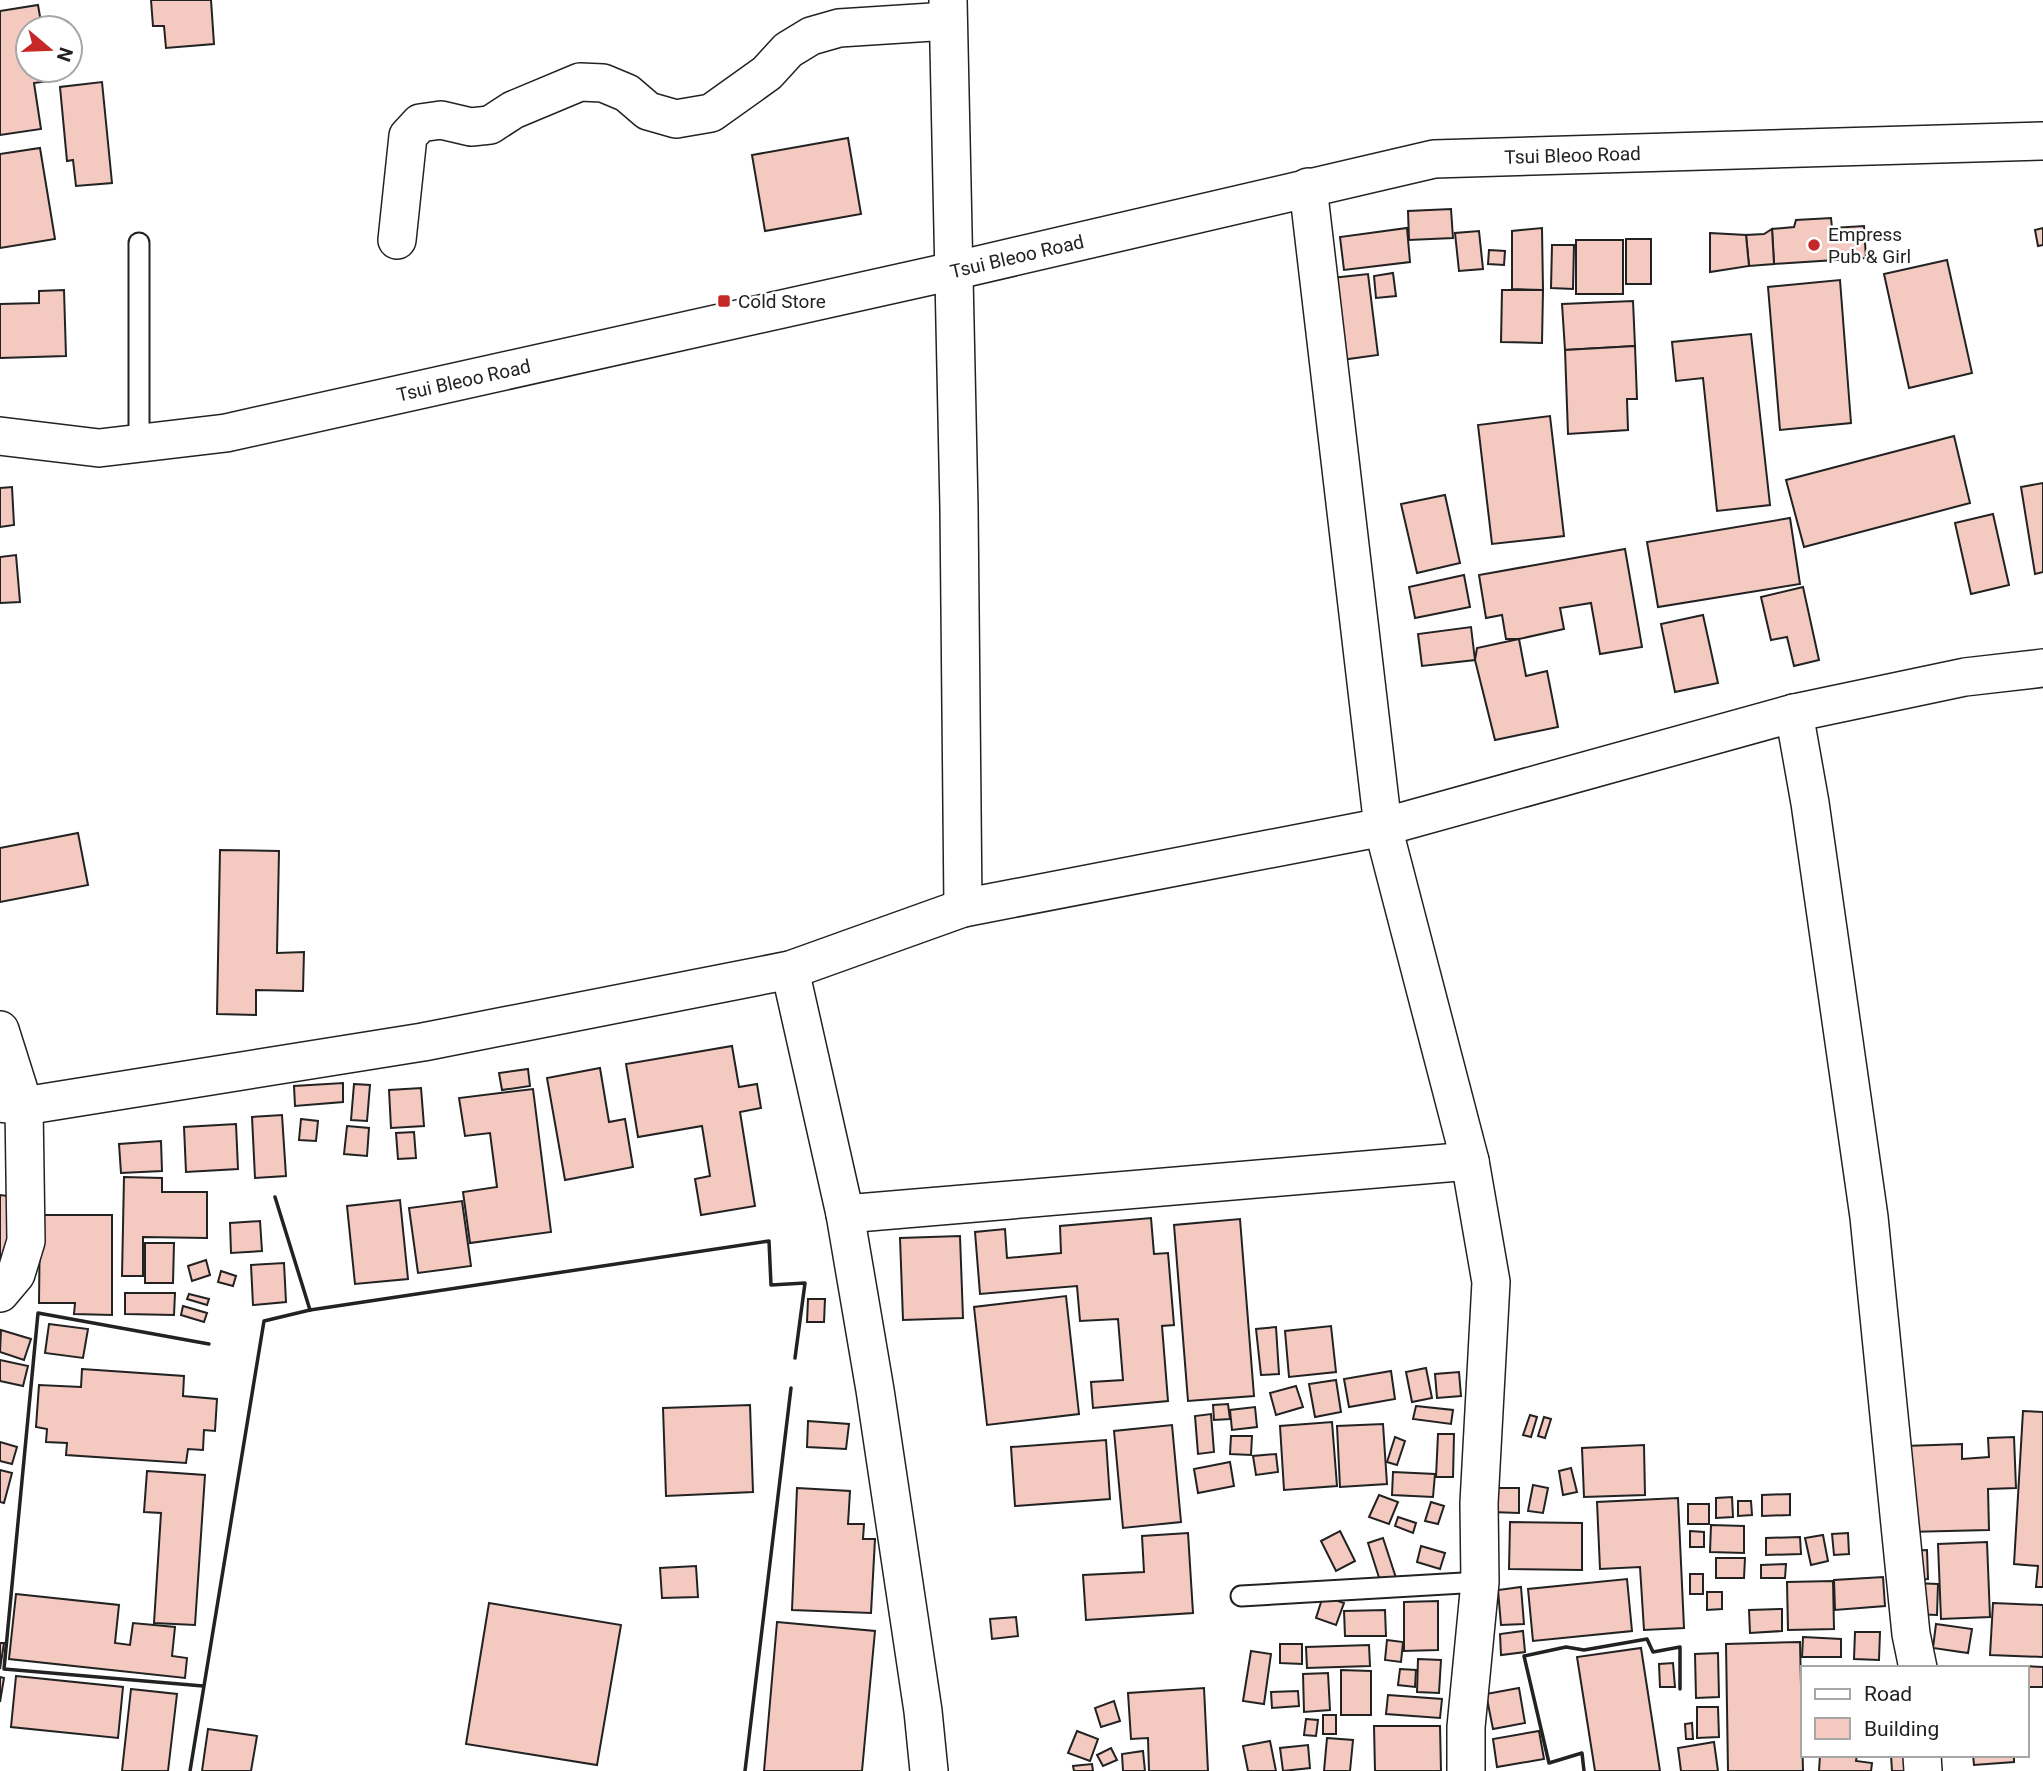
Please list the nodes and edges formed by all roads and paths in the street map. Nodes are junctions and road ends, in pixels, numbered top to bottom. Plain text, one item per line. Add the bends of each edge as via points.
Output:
1 (948, 11) edge
2 (2043, 141) edge
3 (1308, 187) junction
4 (397, 240) dead end
5 (139, 243) dead end
6 (953, 271) junction
7 (0, 436) edge
8 (139, 443) junction
9 (2043, 668) edge
10 (1794, 713) junction
11 (1383, 827) junction
12 (963, 908) junction
13 (790, 970) junction
14 (0, 1030) edge
15 (12, 1104) edge
16 (1470, 1161) junction
17 (845, 1214) junction
18 (0, 1293) edge
19 (1480, 1583) junction
20 (1241, 1596) dead end
21 (1918, 1666) edge
22 (929, 1771) edge
23 (1466, 1771) edge

1 - 4 street via 811,36 711,113 676,119 648,111 627,93 603,83 580,82 513,110 490,125 471,127 441,120 420,124 408,136
1 - 6 street
2 - 3 street, Tsui Bleoo Road via 1434,159
3 - 6 street, Tsui Bleoo Road
3 - 11 street
5 - 8 lane
6 - 8 street, Tsui Bleoo Road via 226,433
6 - 12 street
7 - 8 street, Tsui Bleoo Road via 99,448
9 - 10 street via 1965,677
10 - 11 street
10 - 21 street via 1870,1217
11 - 12 street
11 - 16 street
12 - 13 street
13 - 15 street via 424,1042
13 - 17 street
14 - 15 street
15 - 18 street via 26,1241 16,1274
16 - 17 street
16 - 19 street via 1491,1282 1479,1503
17 - 22 street
19 - 20 lane
19 - 23 street

